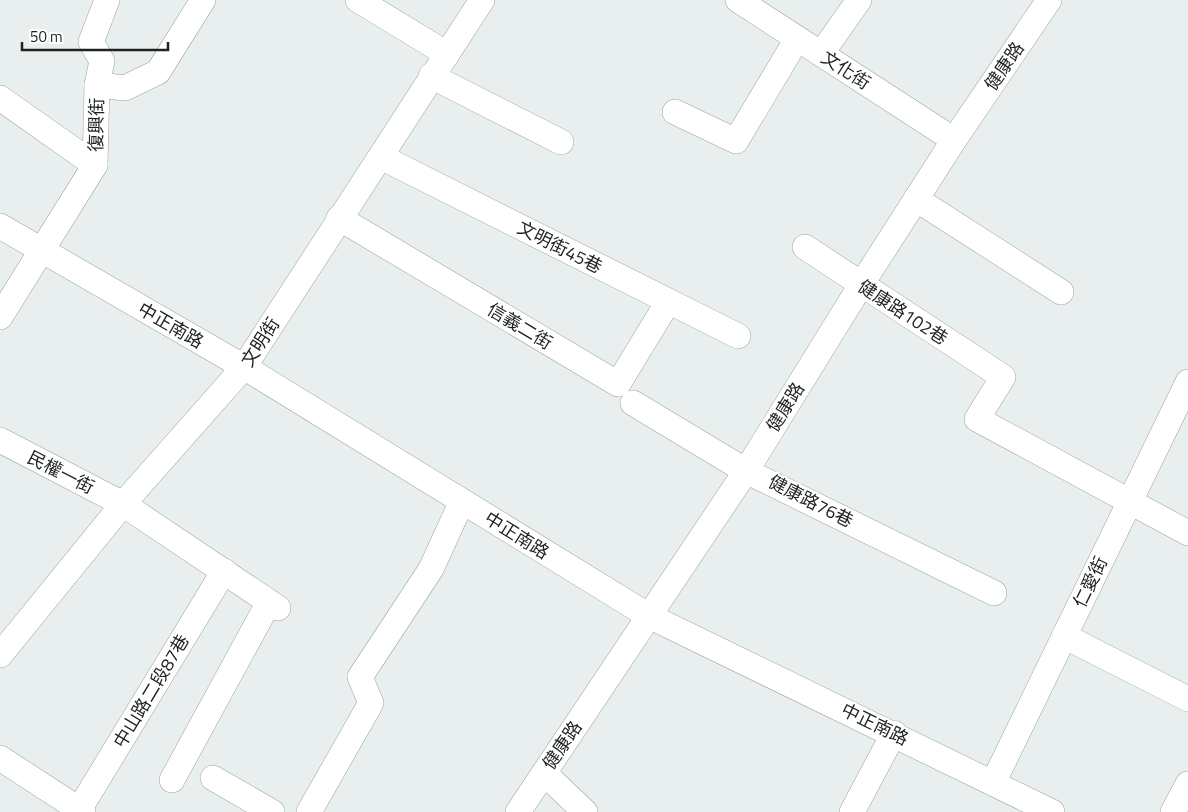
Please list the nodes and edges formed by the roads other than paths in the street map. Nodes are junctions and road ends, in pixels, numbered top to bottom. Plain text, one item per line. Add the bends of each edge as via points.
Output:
1 (107, 0) edge
2 (203, 0) edge
3 (358, 0) edge
4 (482, 0) edge
5 (738, 0) edge
6 (859, 0) edge
7 (1049, 0) edge
8 (797, 39) junction
9 (447, 54) junction
10 (821, 54) junction
11 (431, 76) junction
12 (97, 85) junction
13 (0, 98) edge
14 (676, 112) dead end
15 (954, 140) junction
16 (562, 142) dead end
17 (381, 157) junction
18 (95, 165) junction
19 (916, 199) junction
20 (339, 218) junction
21 (0, 226) edge
22 (805, 247) dead end
23 (41, 250) junction
24 (860, 284) junction
25 (1062, 292) dead end
26 (668, 302) junction
27 (0, 317) edge
28 (738, 336) dead end
29 (244, 367) junction
30 (1188, 382) edge
31 (633, 403) dead end
32 (0, 440) edge
33 (746, 471) junction
34 (1129, 501) junction
35 (462, 502) junction
36 (123, 504) junction
37 (1188, 533) edge
38 (224, 571) junction
39 (994, 593) dead end
40 (650, 616) junction
41 (1064, 636) junction
42 (0, 655) edge
43 (1188, 699) edge
44 (894, 734) junction
45 (0, 758) edge
46 (544, 773) junction
47 (213, 778) dead end
48 (172, 780) dead end
49 (993, 783) junction
50 (1188, 784) edge
51 (81, 811) edge
52 (272, 812) edge
53 (309, 812) edge
54 (518, 812) edge
55 (586, 812) edge
56 (852, 812) edge
57 (1052, 812) edge
58 (1173, 812) edge

1 - 12 street via 91,42 102,61
2 - 12 street, 復興街 via 158,72 125,88
3 - 9 street
4 - 9 street, 文明街
5 - 8 street, 文化街
6 - 10 street
7 - 15 street, 健康路
8 - 10 street, 文化街
8 - 14 street via 736,141
9 - 11 street, 文明街
10 - 15 street, 文化街
11 - 16 street
11 - 17 street, 文明街
12 - 18 street, 復興街
13 - 18 street
15 - 19 street, 健康路
17 - 20 street, 文明街
17 - 26 street, 文明街45巷
18 - 23 street, 復興街
19 - 24 street, 健康路
19 - 25 street
20 - 26 street, 信義二街 via 618,384
20 - 29 street, 文明街
21 - 23 street, 中正南路
22 - 24 street, 健康路102巷
23 - 27 street, 復興街
23 - 29 street, 中正南路
24 - 33 street, 健康路
24 - 34 street, 健康路102巷 via 1003,376 977,419
26 - 28 street, 文明街45巷
29 - 35 street, 中正南路
29 - 36 street, 文明街
30 - 34 street, 仁愛街
31 - 33 street, 健康路76巷
32 - 36 street, 民權一街
33 - 39 street, 健康路76巷
33 - 40 street, 健康路
34 - 37 street
34 - 41 street, 仁愛街
35 - 40 street, 中正南路
35 - 53 street via 431,569 360,677 371,703
36 - 38 street, 民權一街
36 - 42 street, 文明街
38 - 48 street, 民權一街 via 273,605
38 - 51 street, 中山路二段87巷
40 - 44 street, 中正南路
40 - 46 street, 健康路
41 - 43 street
41 - 49 street, 仁愛街
44 - 49 street, 中正南路
44 - 56 street
45 - 51 street
46 - 54 street, 健康路
46 - 55 street
47 - 52 street
49 - 57 street, 中正南路
50 - 58 street

